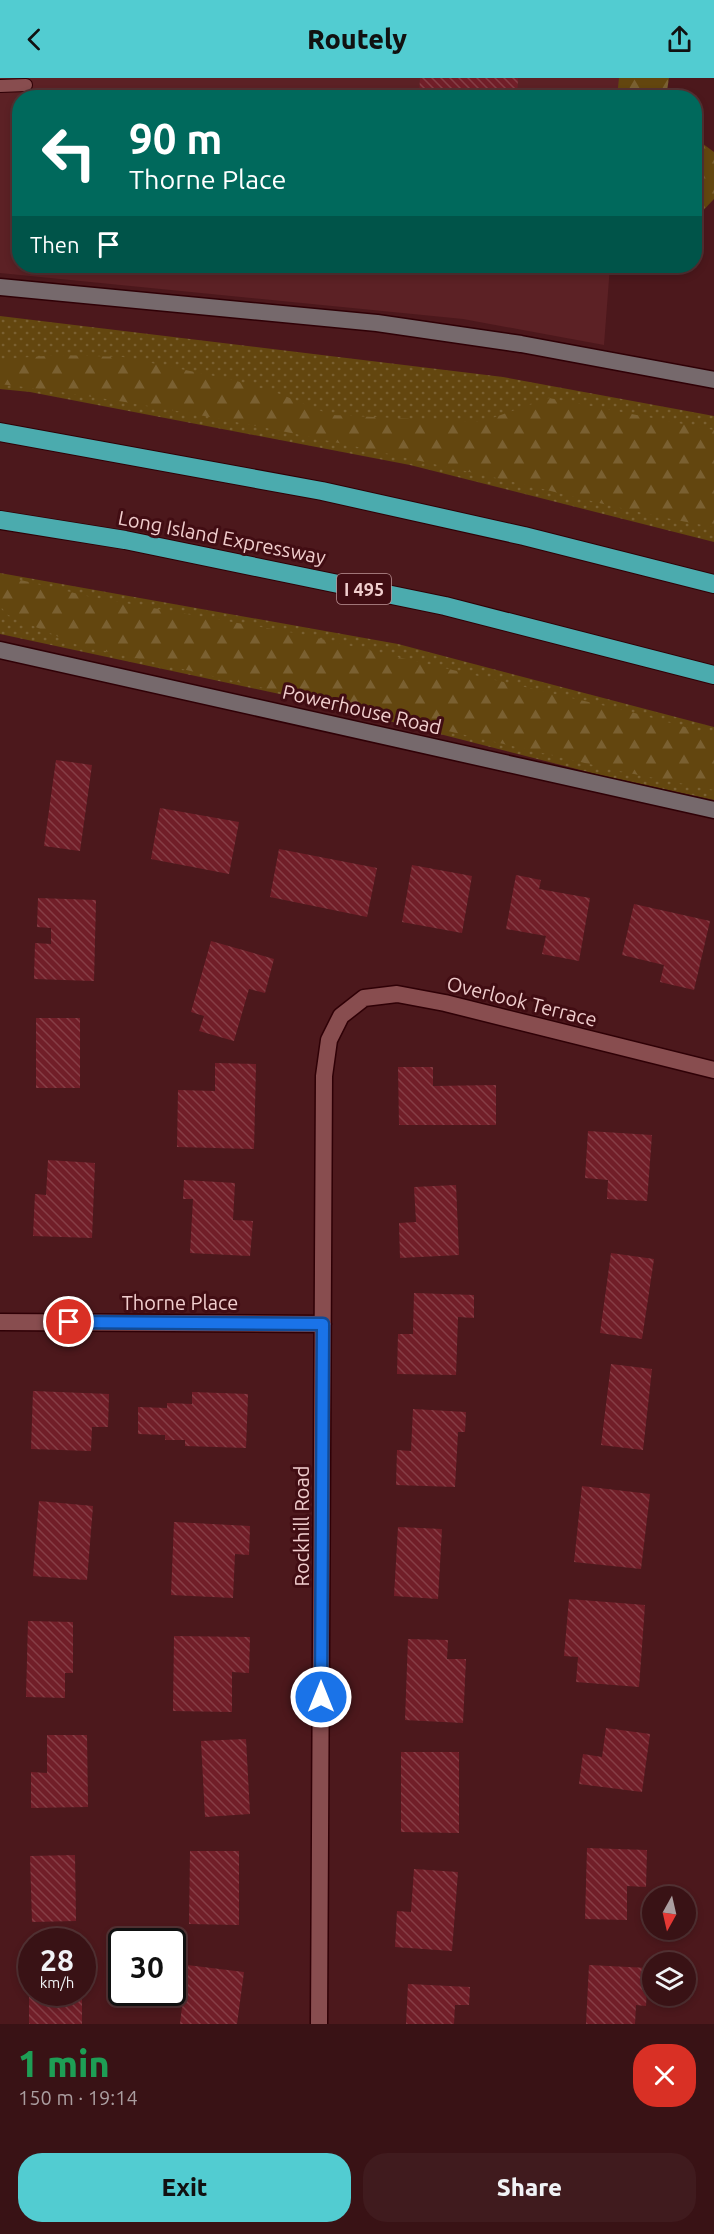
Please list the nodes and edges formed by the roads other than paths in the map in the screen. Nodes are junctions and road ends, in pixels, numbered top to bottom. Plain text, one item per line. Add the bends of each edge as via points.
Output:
1 (0, 86) edge
2 (26, 87) edge
3 (0, 287) edge
4 (714, 380) edge
5 (6, 433) edge
6 (5, 520) edge
7 (714, 584) edge
8 (0, 650) edge
9 (714, 675) edge
10 (714, 810) edge
11 (332, 1030) joint
12 (714, 1070) edge
13 (0, 1322) edge
14 (323, 1324) junction
15 (319, 2024) edge

1 - 2 lane
3 - 4 main road via 398,326
5 - 7 highway via 322,491
6 - 9 highway, Long Island Expressway / I 495 via 241,562 445,606
8 - 10 main road, Powerhouse Road
11 - 12 street, Overlook Terrace via 348,1009 364,998 397,994
11 - 14 street, Rockhill Road via 324,1076
13 - 14 street, Thorne Place
14 - 15 street, Rockhill Road

